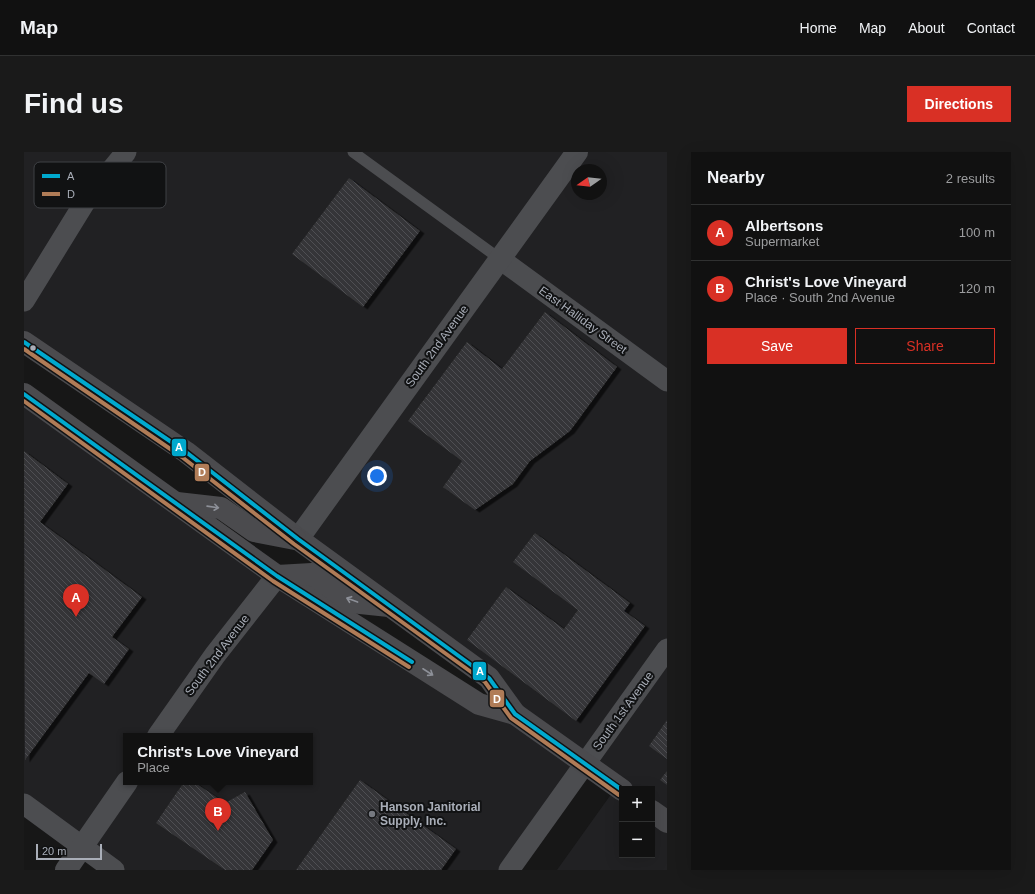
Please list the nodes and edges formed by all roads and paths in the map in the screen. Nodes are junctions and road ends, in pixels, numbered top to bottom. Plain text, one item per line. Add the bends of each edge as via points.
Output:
1 (126, 152) edge
2 (353, 152) edge
3 (576, 152) edge
4 (118, 162) edge
5 (81, 208) edge
6 (500, 259) junction
7 (24, 301) edge
8 (24, 342) edge
9 (667, 381) edge
10 (24, 394) edge
11 (174, 502) junction
12 (298, 539) junction
13 (277, 576) junction
14 (390, 606) junction
15 (667, 649) edge
16 (515, 714) junction
17 (160, 733) edge
18 (125, 785) edge
19 (619, 788) edge
20 (24, 804) edge
21 (655, 813) edge
22 (667, 822) edge
23 (82, 847) junction
24 (66, 870) edge
25 (114, 870) edge
26 (509, 870) edge

1 - 4 street
2 - 6 lane
3 - 6 street, South 2nd Avenue
5 - 7 street
6 - 9 street, East Halliday Street
6 - 12 street, South 2nd Avenue
8 - 12 main road via 186,452
10 - 11 main road
11 -> 12 main road via 221,508 254,531
11 - 13 main road
12 - 14 main road
14 -> 13 main road via 351,602 312,574
13 -> 16 main road via 480,704
13 - 17 street, South 2nd Avenue via 215,655
14 - 16 main road via 489,678
15 - 26 street, South 1st Avenue
16 - 19 main road, bridge
18 - 23 street
20 - 23 street
21 - 22 main road
23 - 24 street
23 - 25 street

